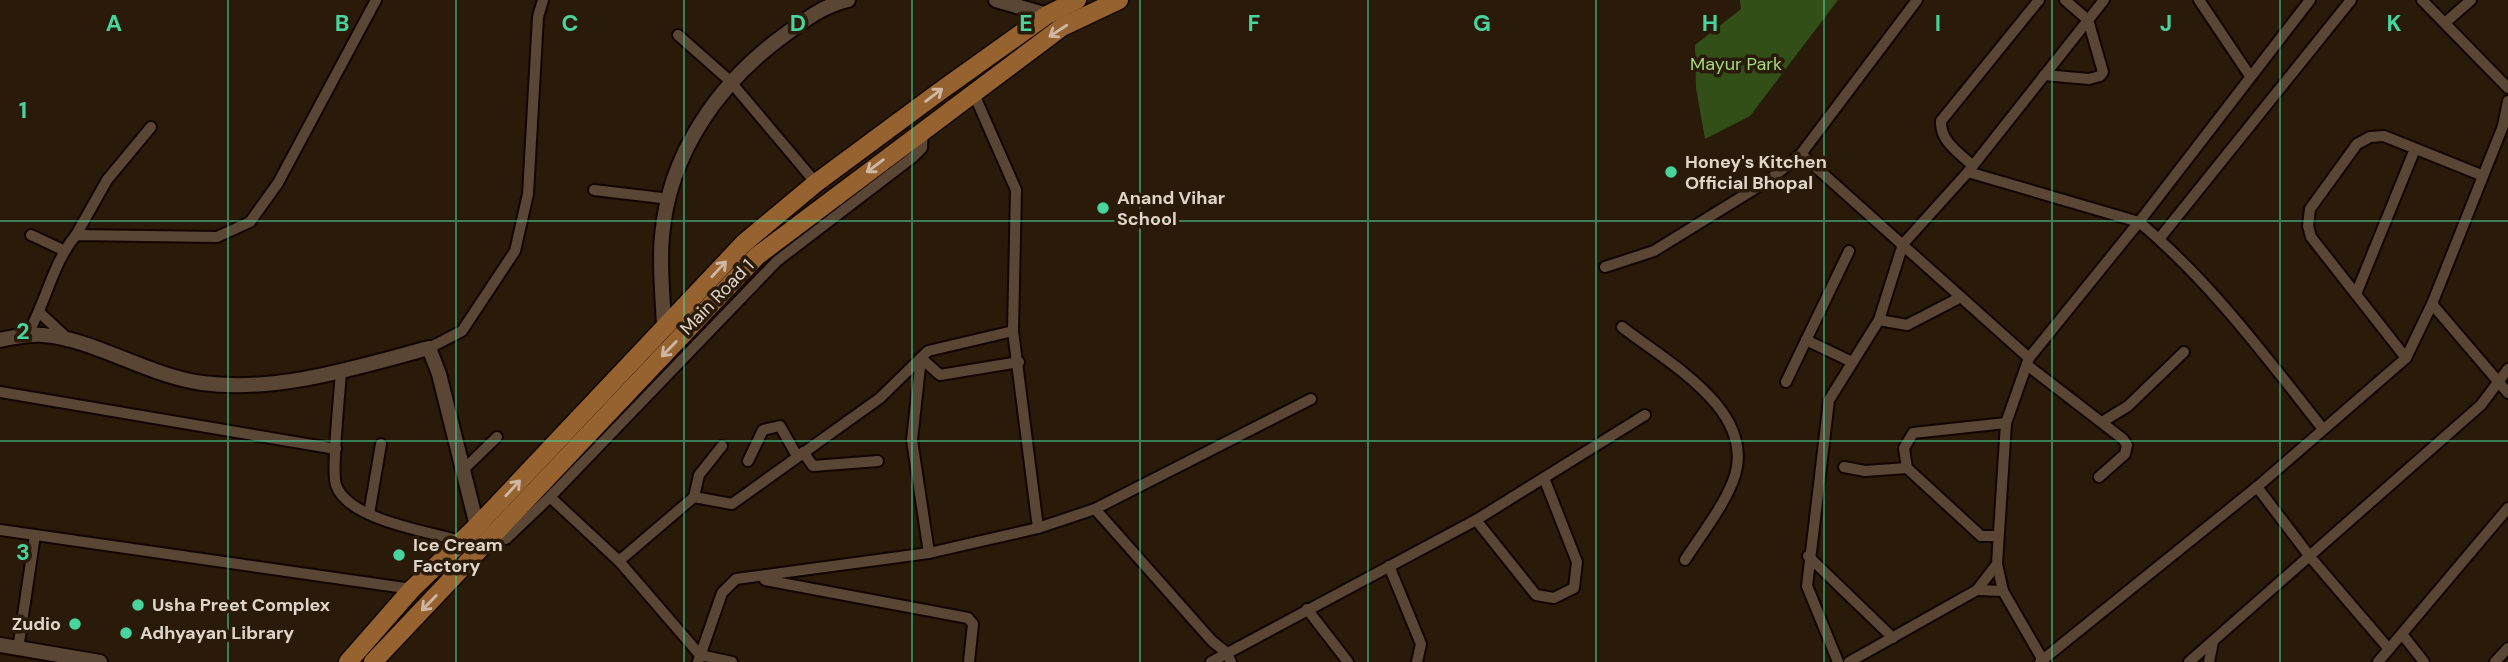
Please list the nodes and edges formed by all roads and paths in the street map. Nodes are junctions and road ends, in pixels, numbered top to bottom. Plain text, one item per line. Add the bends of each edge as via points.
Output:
1 (376, 0) edge
2 (543, 0) edge
3 (848, 0) edge
4 (996, 0) edge
5 (1077, 0) edge
6 (1119, 0) edge
7 (1917, 0) edge
8 (2039, 0) edge
9 (2065, 0) edge
10 (2104, 0) edge
11 (2199, 0) edge
12 (2310, 0) edge
13 (2351, 0) edge
14 (2422, 0) edge
15 (2471, 0) edge
16 (821, 3) edge
17 (1048, 15) junction
18 (2088, 20) junction
19 (2446, 22) junction
20 (678, 35) dead end
21 (2044, 75) junction
22 (2250, 76) junction
23 (730, 81) junction
24 (2508, 88) edge
25 (973, 92) junction
26 (2508, 101) edge
27 (151, 127) dead end
28 (923, 129) junction
29 (2416, 149) junction
30 (1801, 154) junction
31 (1970, 169) junction
32 (2481, 175) junction
33 (817, 183) junction
34 (594, 190) dead end
35 (670, 199) junction
36 (2139, 222) junction
37 (31, 235) dead end
38 (76, 235) junction
39 (2160, 239) junction
40 (1903, 244) junction
41 (63, 250) junction
42 (1849, 251) dead end
43 (1605, 267) dead end
44 (2356, 294) junction
45 (1961, 297) junction
46 (2432, 304) junction
47 (40, 313) junction
48 (1879, 320) junction
49 (664, 327) junction
50 (1622, 327) dead end
51 (1013, 331) junction
52 (27, 335) junction
53 (0, 340) edge
54 (69, 340) junction
55 (1806, 341) junction
56 (429, 348) junction
57 (2184, 352) dead end
58 (921, 358) junction
59 (2406, 358) junction
60 (2028, 361) junction
61 (1018, 362) junction
62 (1852, 362) junction
63 (2508, 369) edge
64 (341, 371) junction
65 (1786, 382) dead end
66 (2500, 384) junction
67 (0, 392) edge
68 (2508, 393) edge
69 (1311, 399) dead end
70 (1645, 415) dead end
71 (2102, 422) junction
72 (2006, 423) junction
73 (2323, 429) junction
74 (497, 437) dead end
75 (381, 444) dead end
76 (722, 446) dead end
77 (336, 449) junction
78 (800, 454) junction
79 (748, 461) dead end
80 (878, 461) dead end
81 (1844, 467) dead end
82 (1907, 468) junction
83 (463, 470) junction
84 (2099, 477) dead end
85 (1544, 478) junction
86 (2257, 487) junction
87 (550, 497) junction
88 (694, 497) junction
89 (2508, 508) edge
90 (1095, 509) junction
91 (369, 514) junction
92 (1476, 520) junction
93 (1038, 528) junction
94 (0, 530) edge
95 (483, 533) junction
96 (35, 535) junction
97 (1997, 536) junction
98 (460, 541) junction
99 (929, 553) junction
100 (1808, 556) junction
101 (2311, 558) junction
102 (1685, 560) dead end
103 (619, 561) junction
104 (1997, 564) junction
105 (1389, 566) junction
106 (757, 578) junction
107 (412, 589) junction
108 (1977, 590) junction
109 (2003, 591) junction
110 (1307, 609) junction
111 (2402, 634) junction
112 (1893, 638) junction
113 (0, 645) edge
114 (2508, 648) edge
115 (18, 649) junction
116 (2389, 649) junction
117 (2212, 652) edge
118 (1229, 657) edge
119 (699, 659) edge
120 (1859, 659) edge
121 (2042, 661) edge
122 (100, 662) edge
123 (348, 662) edge
124 (373, 662) edge
125 (732, 662) edge
126 (969, 662) edge
127 (1211, 662) edge
128 (1349, 662) edge
129 (1417, 662) edge
130 (1838, 662) edge
131 (1849, 662) edge
132 (2189, 662) edge
133 (2223, 662) edge
134 (2378, 662) edge
135 (2424, 662) edge
136 (2495, 662) edge

1 - 38 street via 278,183 250,222 217,237
2 - 56 street via 538,17 528,194 515,251 462,331
3 - 16 street
4 - 17 street
5 - 17 main road, Main Road 1
6 -> 25 main road, Main Road 1 via 1062,27
7 - 30 street
8 - 31 street via 1941,121 1945,140
9 - 18 street
10 - 18 street
11 - 22 street
12 - 22 street
13 - 39 street
14 - 19 street
15 - 19 street
16 - 23 street
33 -> 17 main road, Main Road 1
18 - 21 street
18 - 21 street via 2103,72 2100,76
19 - 24 street
20 - 23 street
21 - 31 street
22 - 36 street
23 - 33 street
23 - 35 street via 688,143
25 - 28 main road, Main Road 1
25 - 51 street via 1016,190
26 - 32 street via 2503,126
27 - 38 street via 107,180
28 - 87 street via 922,148 913,157 777,261
28 -> 95 main road, Main Road 1 via 757,256
29 - 32 street
29 - 44 street
29 - 44 street via 2384,136 2357,144 2311,209 2311,237
30 - 40 street
30 - 43 street via 1769,180 1654,251
31 - 36 street
31 - 40 street
32 - 46 street
49 -> 33 main road, Main Road 1 via 744,243
34 - 35 street
35 - 49 street via 662,235
36 - 39 street
36 - 60 street
37 - 41 street
38 - 41 street
39 - 73 street via 2244,329
40 - 45 street
40 - 48 street
41 - 47 street
42 - 55 street
44 - 59 street
45 - 48 street via 1907,325
45 - 60 street
46 - 59 street
46 - 66 street
47 - 52 street
47 - 54 street
48 - 62 street
95 -> 49 main road, Main Road 1
50 - 102 street via 1712,398 1737,437 1740,458 1732,483
51 - 58 street via 928,351
51 - 61 street
52 - 53 street
52 - 54 street
54 - 64 street via 202,383 254,384
55 - 62 street
55 - 65 street
56 - 64 street
56 - 83 street
57 - 71 street via 2128,406
58 - 61 street via 940,375
58 - 78 street via 880,398
58 - 99 street via 912,440
59 - 73 street
60 - 71 street
60 - 72 street
61 - 93 street
62 - 100 street via 1829,400
63 - 66 street
64 - 77 street
66 - 68 street
66 - 101 street
67 - 77 street
69 - 90 street
70 - 85 street
71 - 84 street via 2127,445 2125,454
72 - 82 street via 1913,433 1904,448
72 - 97 street
73 - 86 street
74 - 83 street
75 - 91 street
76 - 88 street via 699,475
77 - 91 street via 335,484 348,504
78 - 79 street via 780,426 763,430
78 - 80 street via 813,466
78 - 88 street via 732,504
81 - 82 street via 1865,471
82 - 97 street via 1981,536
83 - 95 street
85 - 92 street
85 - 92 street via 1577,562 1574,588 1554,598 1536,594
86 - 101 street
86 - 121 street
87 - 95 street via 506,539
87 - 103 street
88 - 103 street
89 - 111 street
90 - 93 street
90 - 118 street
91 - 98 street
92 - 105 street
93 - 99 street
94 - 96 street
95 - 98 main road, Main Road 1
95 -> 124 main road, Main Road 1
96 - 107 street
96 - 115 street
97 - 104 street
98 - 107 main road, Main Road 1
99 - 106 street
100 - 112 street
100 - 130 street via 1807,586
101 - 116 street
101 - 117 street
103 - 119 street
104 - 108 street
104 - 109 street
105 - 110 street
105 - 129 street via 1421,644
106 - 119 street via 736,579 722,593
106 - 126 street via 968,618 972,624
107 - 123 main road, Main Road 1
108 - 109 street
108 - 112 street
109 - 121 street
110 - 118 street
110 - 128 street
111 - 116 street
111 - 135 street
112 - 120 street
113 - 115 street
114 - 136 street
115 - 122 street
116 - 134 street
117 - 132 street
117 - 133 street
118 - 127 street
119 - 125 street
120 - 131 street

